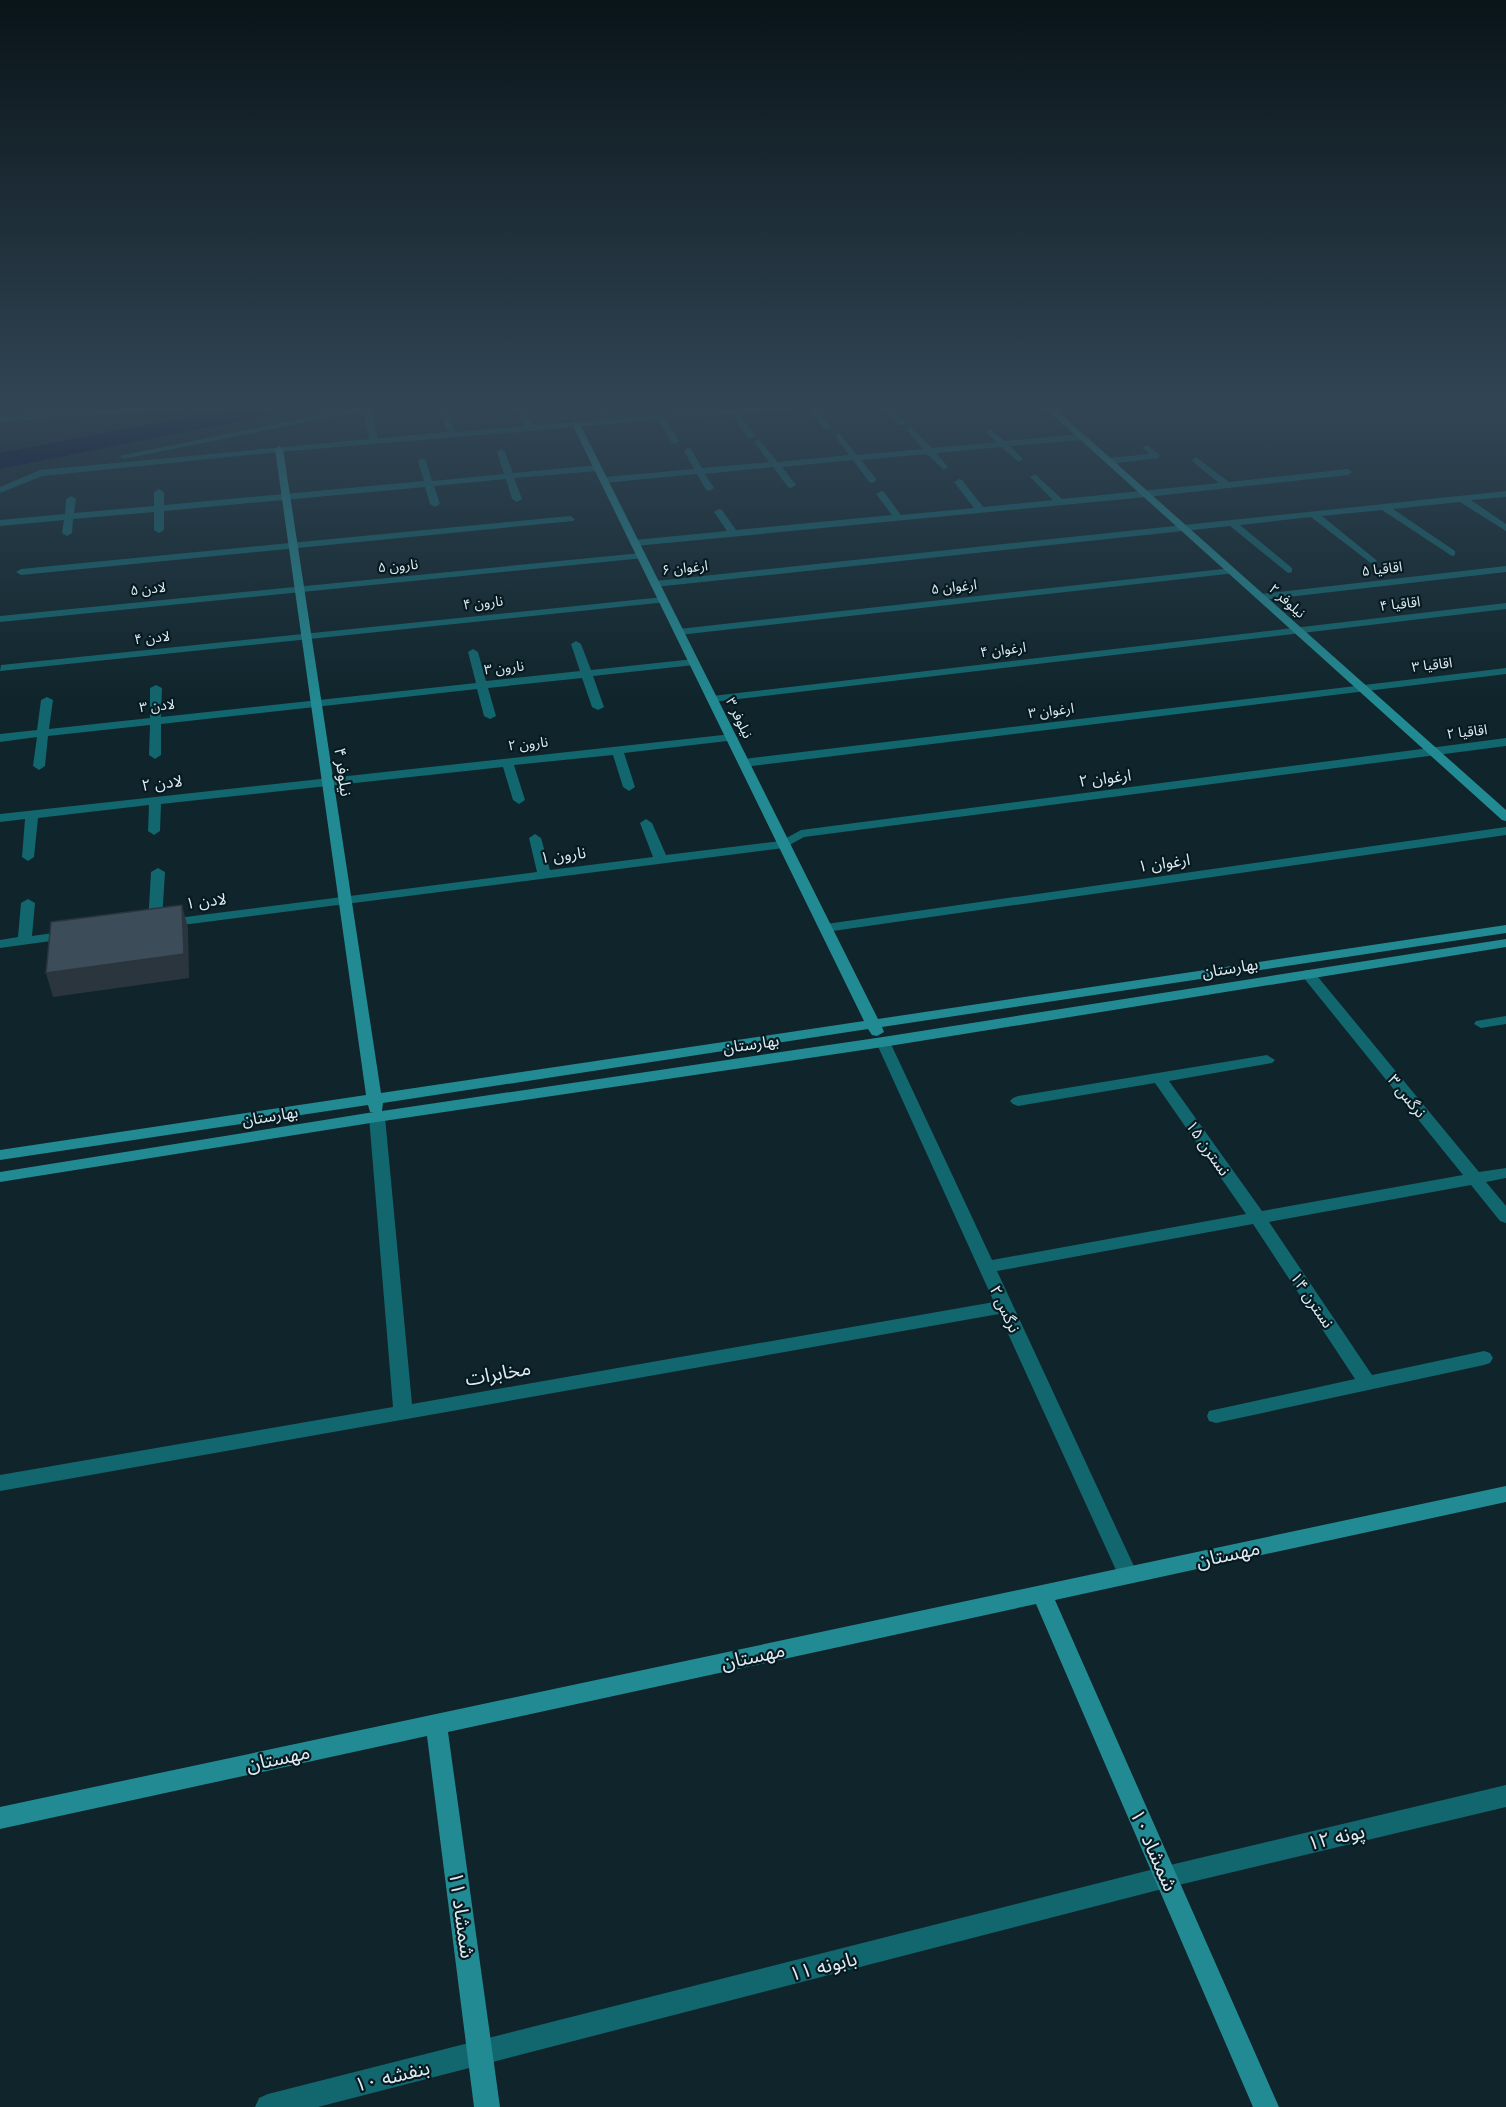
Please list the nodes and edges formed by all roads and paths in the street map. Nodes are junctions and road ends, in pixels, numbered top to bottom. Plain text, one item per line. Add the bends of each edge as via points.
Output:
1 (70, 505) edge
2 (190, 505) edge
3 (287, 505) edge
4 (616, 505) edge
5 (889, 505) edge
6 (977, 505) edge
7 (1027, 505) edge
8 (1159, 505) edge
9 (1398, 505) edge
10 (1472, 505) edge
11 (1384, 507) junction
12 (159, 508) junction
13 (981, 510) junction
14 (719, 512) dead end
15 (1312, 514) junction
16 (69, 517) junction
17 (899, 518) junction
18 (570, 519) dead end
19 (0, 523) edge
20 (1232, 523) junction
21 (1184, 528) junction
22 (1506, 528) edge
23 (159, 530) dead end
24 (67, 533) dead end
25 (733, 534) junction
26 (635, 543) junction
27 (294, 546) junction
28 (1452, 553) dead end
29 (641, 556) junction
30 (1372, 561) dead end
31 (1506, 569) edge
32 (47, 570) junction
33 (1288, 570) dead end
34 (1232, 571) junction
35 (21, 572) dead end
36 (47, 581) dead end
37 (655, 584) junction
38 (300, 589) junction
39 (587, 594) dead end
40 (1261, 597) junction
41 (663, 600) junction
42 (591, 606) junction
43 (1506, 606) edge
44 (0, 619) edge
45 (1298, 631) junction
46 (679, 632) junction
47 (307, 637) junction
48 (576, 644) dead end
49 (473, 652) dead end
50 (694, 663) junction
51 (0, 668) edge
52 (1506, 671) edge
53 (587, 674) junction
54 (482, 685) junction
55 (156, 688) dead end
56 (1363, 689) junction
57 (712, 699) junction
58 (47, 700) dead end
59 (317, 704) junction
60 (598, 707) dead end
61 (490, 716) dead end
62 (156, 721) junction
63 (43, 734) junction
64 (0, 738) edge
65 (732, 738) junction
66 (1506, 742) edge
67 (617, 750) junction
68 (1432, 751) junction
69 (155, 755) dead end
70 (507, 761) junction
71 (744, 763) junction
72 (39, 766) dead end
73 (328, 780) junction
74 (629, 787) dead end
75 (155, 800) junction
76 (519, 800) dead end
77 (32, 815) junction
78 (0, 818) edge
79 (1506, 818) edge
80 (646, 823) dead end
81 (154, 831) dead end
82 (1506, 831) edge
83 (535, 838) dead end
84 (784, 844) junction
85 (28, 857) dead end
86 (661, 860) junction
87 (158, 872) dead end
88 (544, 874) junction
89 (346, 900) junction
90 (28, 903) dead end
91 (826, 928) junction
92 (1506, 929) edge
93 (84, 933) edge
94 (25, 941) junction
95 (1506, 943) edge
96 (0, 944) edge
97 (1308, 974) junction
98 (1506, 1020) edge
99 (1481, 1024) dead end
100 (874, 1025) junction
101 (883, 1042) junction
102 (1267, 1060) dead end
103 (1160, 1078) junction
104 (375, 1099) junction
105 (1018, 1101) dead end
106 (376, 1117) junction
107 (0, 1155) edge
108 (1506, 1173) edge
109 (0, 1177) edge
110 (1474, 1179) junction
111 (1257, 1217) junction
112 (1506, 1218) edge
113 (985, 1267) junction
114 (1004, 1307) junction
115 (1484, 1358) dead end
116 (1367, 1383) junction
117 (404, 1412) junction
118 (1216, 1416) dead end
119 (0, 1483) edge
120 (1506, 1494) edge
121 (1128, 1575) junction
122 (1042, 1594) junction
123 (436, 1724) junction
124 (1506, 1796) edge
125 (0, 1818) edge
126 (1166, 1877) junction
127 (480, 2054) junction
128 (268, 2107) edge
129 (487, 2107) edge
130 (1266, 2107) edge

1 - 16 street
2 - 12 street
3 - 27 street, نیلوفر ۴
4 - 26 street, نیلوفر ۳
5 - 17 street
6 - 13 street
7 - 13 street
8 - 21 street, نیلوفر ۲
9 - 11 street, ارغوان ۶
10 - 22 street
11 - 15 street, ارغوان ۶
11 - 28 street
12 - 16 street
12 - 23 street
13 - 17 street
14 - 25 street
15 - 20 street, ارغوان ۶
15 - 30 street
16 - 19 street
16 - 24 street
17 - 25 street
18 - 27 street
20 - 21 street, ارغوان ۶
20 - 33 street
21 - 34 street, نیلوفر ۲
21 - 37 street, ارغوان ۶
25 - 26 street
26 - 29 street, نیلوفر ۳
27 - 32 street
27 - 38 street, نیلوفر ۴
29 - 37 street, نیلوفر ۳
29 - 38 street, نارون ۵
31 - 40 street, اقاقیا ۵
32 - 35 street
32 - 36 street
34 - 40 street, نیلوفر ۲
34 - 46 street, ارغوان ۵
37 - 41 street, نیلوفر ۳
38 - 44 street, لادن ۵
38 - 47 street, نیلوفر ۴
39 - 42 street
40 - 45 street, نیلوفر ۲
41 - 42 street, نارون ۴
41 - 46 street, نیلوفر ۳
42 - 47 street, نارون ۴
43 - 45 street, اقاقیا ۴
45 - 56 street, نیلوفر ۲
45 - 57 street, ارغوان ۴
46 - 50 street, نیلوفر ۳
47 - 51 street, لادن ۴
47 - 59 street, نیلوفر ۴
48 - 53 street
49 - 54 street
50 - 53 street, نارون ۳
50 - 57 street, نیلوفر ۳
52 - 56 street, اقاقیا ۳
53 - 54 street, نارون ۳
53 - 60 street
54 - 59 street, نارون ۳
54 - 61 street
55 - 62 street
56 - 68 street, نیلوفر ۲
56 - 71 street, ارغوان ۳
57 - 65 street, نیلوفر ۳
58 - 63 street
59 - 62 street, لادن ۳
59 - 73 street, نیلوفر ۴
62 - 63 street, لادن ۳
62 - 69 street
63 - 64 street, لادن ۳
63 - 72 street
65 - 67 street, نارون ۲
65 - 71 street, نیلوفر ۳
66 - 68 street, اقاقیا ۲
67 - 70 street, نارون ۲
67 - 74 street
68 - 79 street, نیلوفر ۲
68 - 84 street, ارغوان ۲ via 801,834
70 - 73 street, نارون ۲
70 - 76 street
71 - 84 street, نیلوفر ۳
73 - 75 street, لادن ۲
73 - 89 street, نیلوفر ۴
75 - 77 street, لادن ۲
75 - 81 street
77 - 78 street, لادن ۲
77 - 85 street
80 - 86 street
82 - 91 street, ارغوان ۱
83 - 88 street
84 - 86 street, نارون ۱
84 - 91 street, نیلوفر ۳
86 - 88 street, نارون ۱
87 - 89 street, لادن ۱ via 149,925
88 - 89 street, نارون ۱
89 - 104 street, نیلوفر ۴
90 - 94 street
91 - 100 street, نیلوفر ۳
92 - 100 street, بهارستان
93 - 94 street
94 - 96 street
95 - 97 street, بهارستان
97 - 101 street, بهارستان
97 - 110 street, نرگس ۳
98 - 99 street
100 - 101 street, نیلوفر ۳
100 - 104 street, بهارستان
101 - 106 street, بهارستان
101 - 113 street, نرگس ۲
102 - 103 street
103 - 105 street
103 - 111 street, نسترن ۱۵
104 - 106 street, نیلوفر ۴
104 - 107 street, بهارستان
106 - 109 street, بهارستان
106 - 117 street
108 - 110 street
110 - 111 street
110 - 112 street, نرگس ۳
111 - 113 street
111 - 116 street, نسترن ۱۴
113 - 114 street, نرگس ۲
114 - 117 street, مخابرات
114 - 121 street, نرگس ۲
115 - 116 street
116 - 118 street
117 - 119 street, مخابرات
120 - 121 street, مهستان
121 - 122 street, مهستان
122 - 123 street, مهستان
122 - 126 street, شمشاد ۱۰
123 - 125 street, مهستان
123 - 127 street, شمشاد ۱۱
124 - 126 street, پونه ۱۲
126 - 127 street, بابونه ۱۱
126 - 130 street, شمشاد ۱۰
127 - 128 street, بنفشه ۱۰
127 - 129 street, شمشاد ۱۱

